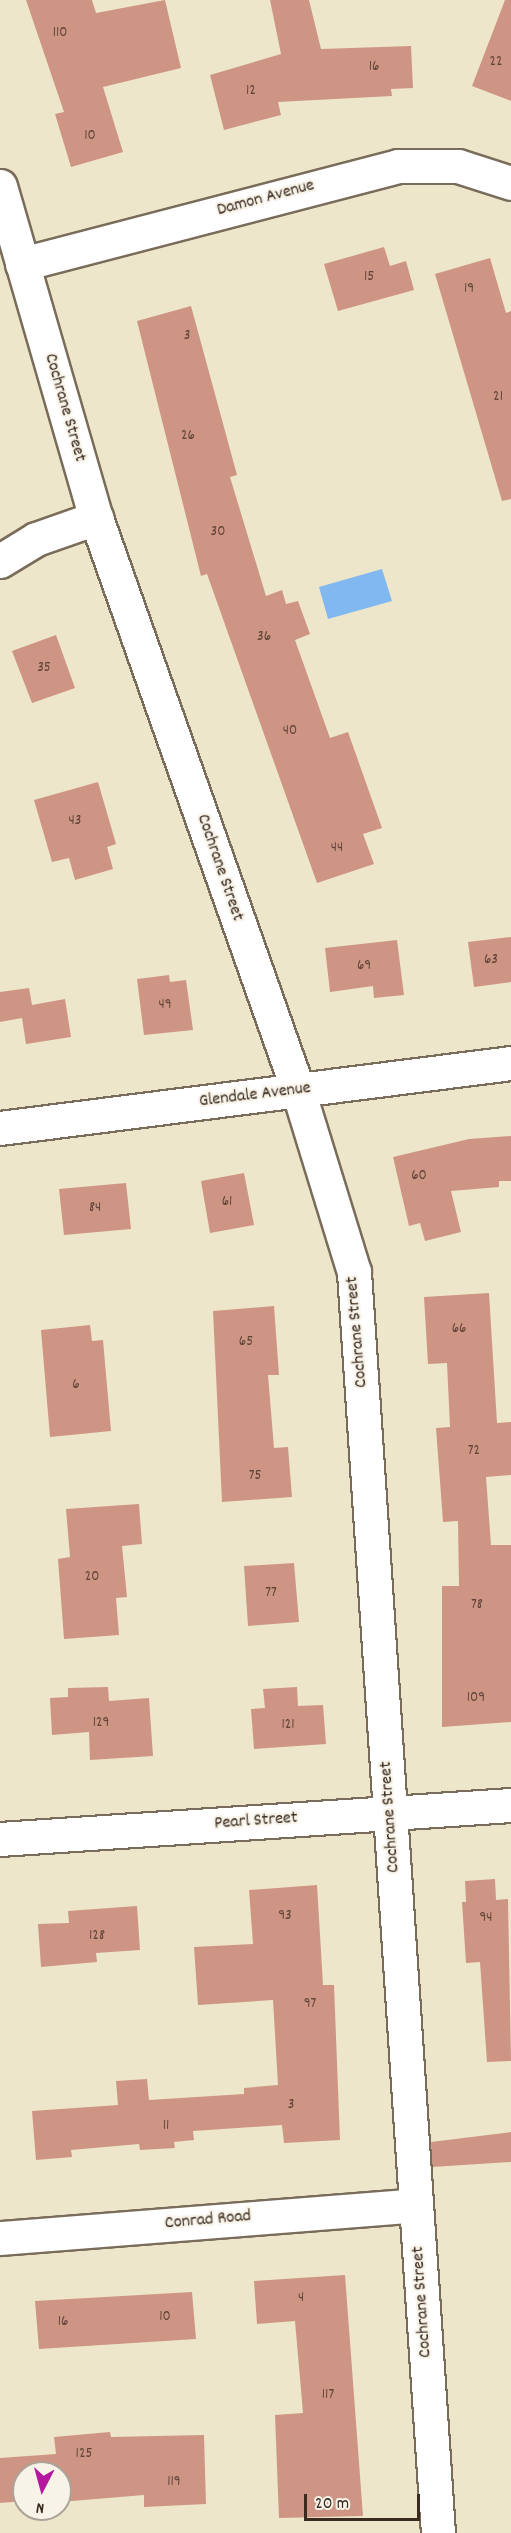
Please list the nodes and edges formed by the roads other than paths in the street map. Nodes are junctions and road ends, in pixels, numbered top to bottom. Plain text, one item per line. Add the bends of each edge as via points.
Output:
1 (511, 183) edge
2 (0, 186) edge
3 (22, 264) junction
4 (96, 518) junction
5 (0, 561) edge
6 (511, 1063) edge
7 (298, 1090) junction
8 (0, 1128) edge
9 (511, 1805) edge
10 (390, 1813) junction
11 (0, 1832) edge
12 (416, 2205) junction
13 (0, 2238) edge
14 (438, 2533) edge

1 - 3 street, Damon Avenue via 458,166 398,166
2 - 3 street, Cochrane Street
3 - 4 street, Cochrane Street
4 - 5 street via 36,539
4 - 7 street, Cochrane Street
6 - 7 street, Glendale Avenue
7 - 8 street, Glendale Avenue
7 - 10 street, Cochrane Street via 354,1272
9 - 10 street, Pearl Street
10 - 11 street, Pearl Street
10 - 12 street, Cochrane Street
12 - 13 street, Conrad Road
12 - 14 street, Cochrane Street

